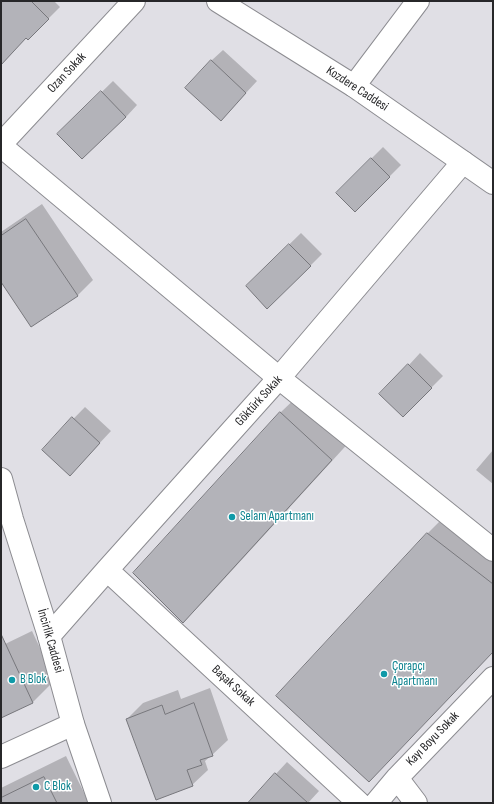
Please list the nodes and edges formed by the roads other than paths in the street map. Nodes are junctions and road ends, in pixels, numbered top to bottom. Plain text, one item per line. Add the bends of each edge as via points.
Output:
1 (134, 1) edge
2 (218, 1) edge
3 (418, 1) edge
4 (354, 86) junction
5 (1, 145) edge
6 (463, 162) junction
7 (493, 183) edge
8 (280, 378) junction
9 (1, 479) edge
10 (6, 522) edge
11 (493, 550) edge
12 (107, 570) junction
13 (49, 636) junction
14 (493, 678) edge
15 (73, 724) junction
16 (1, 757) edge
17 (396, 778) junction
18 (100, 803) edge
19 (360, 803) edge
20 (376, 803) edge
21 (416, 803) edge

1 - 5 street, Ozan Sokak
2 - 4 street, Kozdere Caddesi
3 - 4 street
4 - 6 street, Kozdere Caddesi
5 - 8 street
6 - 7 street, Kozdere Caddesi
6 - 8 street, Göktürk Sokak
8 - 11 street
8 - 12 street, Göktürk Sokak
9 - 10 street, İncirlik Caddesi
10 - 13 street, İncirlik Caddesi
12 - 13 street, Göktürk Sokak
12 - 19 street, Başak Sokak
13 - 15 street, İncirlik Caddesi
14 - 17 street, Kayı Boyu Sokak
15 - 16 street
15 - 18 street, İncirlik Caddesi
17 - 20 street, Kayı Boyu Sokak
17 - 21 street

